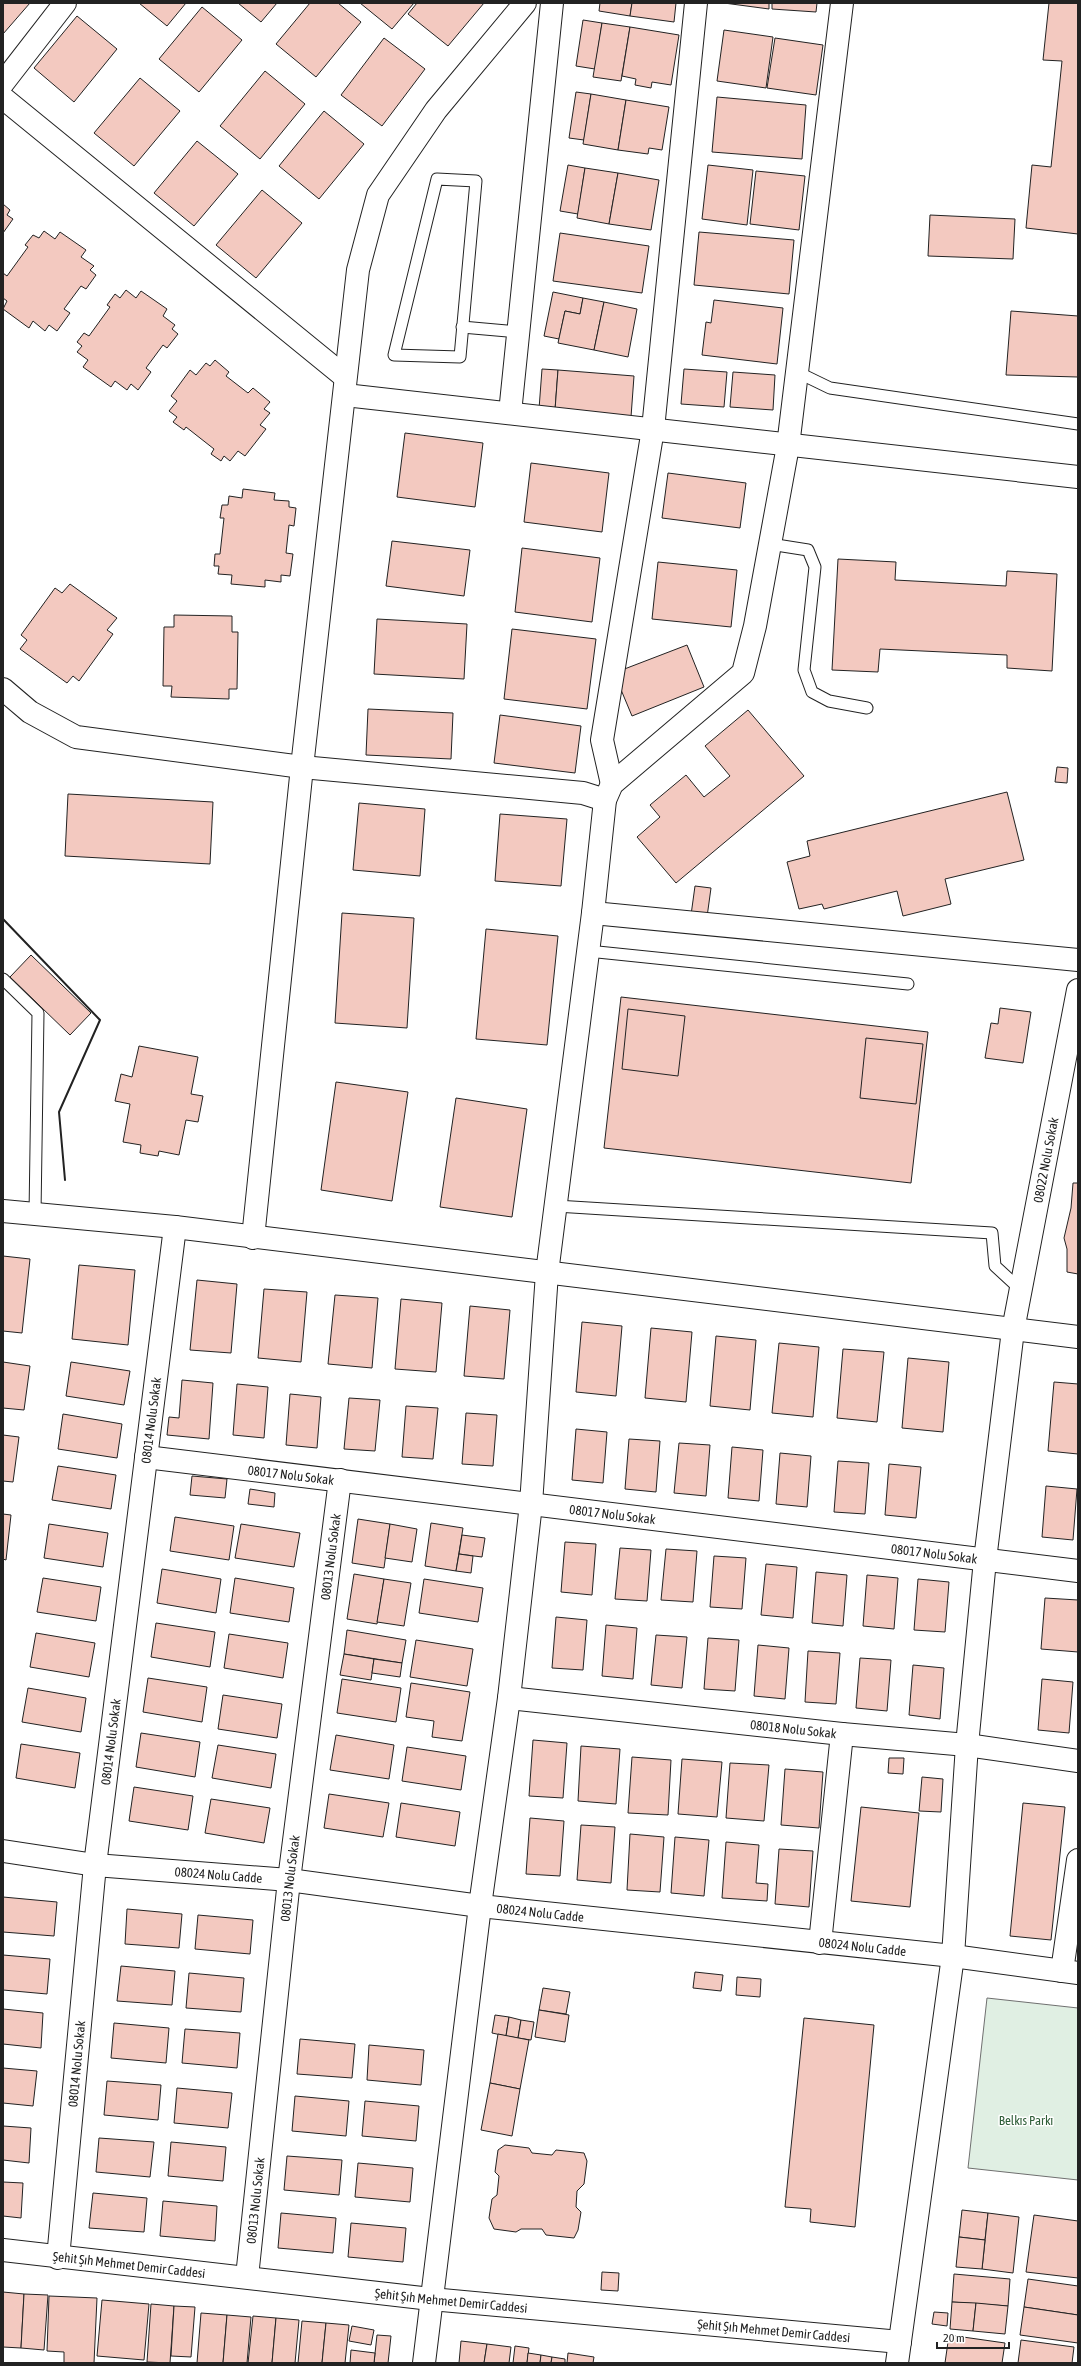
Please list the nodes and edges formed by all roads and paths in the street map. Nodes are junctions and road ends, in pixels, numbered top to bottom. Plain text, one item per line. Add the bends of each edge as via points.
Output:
1 (65, 3) edge
2 (525, 3) edge
3 (552, 3) edge
4 (696, 3) edge
5 (842, 3) edge
6 (3, 83) edge
7 (3, 98) edge
8 (462, 327) junction
9 (518, 332) junction
10 (797, 372) junction
11 (345, 386) junction
12 (510, 413) junction
13 (1078, 424) edge
14 (653, 429) junction
15 (788, 446) junction
16 (1078, 477) edge
17 (770, 544) junction
18 (3, 689) edge
19 (867, 708) dead end
20 (302, 767) junction
21 (608, 792) junction
22 (593, 913) junction
23 (588, 951) junction
24 (1078, 960) edge
25 (3, 979) edge
26 (908, 984) dead end
27 (1078, 990) edge
28 (556, 1206) junction
29 (3, 1211) edge
30 (35, 1214) junction
31 (175, 1228) junction
32 (253, 1238) junction
33 (547, 1274) junction
34 (1021, 1290) junction
35 (1013, 1330) junction
36 (1078, 1337) edge
37 (146, 1457) junction
38 (340, 1480) junction
39 (530, 1504) junction
40 (985, 1560) junction
41 (1078, 1571) edge
42 (509, 1698) junction
43 (842, 1734) junction
44 (967, 1745) junction
45 (1078, 1761) edge
46 (3, 1851) edge
47 (1078, 1860) edge
48 (96, 1865) junction
49 (289, 1880) junction
50 (480, 1906) junction
51 (820, 1943) junction
52 (953, 1956) junction
53 (1070, 1972) edge
54 (3, 2250) edge
55 (58, 2258) junction
56 (247, 2277) junction
57 (430, 2299) junction
58 (899, 2353) edge
59 (424, 2363) edge

1 - 6 street
2 - 11 street via 436,110 378,195 358,270
3 - 9 street
4 - 14 street
5 - 10 street
7 - 11 street
8 - 8 lane via 460,357 394,355 437,179 476,181
8 - 9 lane
9 - 12 street
10 - 13 lane via 830,388
10 - 15 street
11 - 12 street
11 - 20 street
12 - 14 street
14 - 15 street
14 - 21 street via 602,740
15 - 16 street
15 - 17 street
17 - 19 lane via 808,550 815,567 804,670 812,692 829,701
17 - 21 street via 755,626 743,673
18 - 20 street via 30,712 76,737
20 - 21 street via 583,793
20 - 32 street
21 - 22 street
22 - 23 street
22 - 24 street
23 - 26 lane
23 - 28 street
25 - 30 lane via 38,1013
27 - 34 street, 08022 Nolu Sokak
28 - 33 street
28 - 34 lane via 992,1232 995,1266
29 - 30 street
30 - 31 street
31 - 32 street
31 - 37 street, 08014 Nolu Sokak
32 - 33 street
33 - 35 street
33 - 39 street
34 - 35 street, 08022 Nolu Sokak
35 - 36 street
35 - 40 street, 08022 Nolu Sokak
37 - 38 street, 08017 Nolu Sokak
37 - 48 street, 08014 Nolu Sokak
38 - 39 street, 08017 Nolu Sokak
38 - 49 street, 08013 Nolu Sokak
39 - 40 street, 08017 Nolu Sokak
39 - 42 street
40 - 41 street, 08017 Nolu Sokak
40 - 44 street, 08022 Nolu Sokak
42 - 43 street, 08018 Nolu Sokak
42 - 50 street
43 - 44 street, 08018 Nolu Sokak
43 - 51 street
44 - 45 street, 08018 Nolu Sokak
44 - 52 street, 08022 Nolu Sokak
46 - 48 street, 08024 Nolu Cadde
47 - 53 street
48 - 49 street, 08024 Nolu Cadde
48 - 55 street, 08014 Nolu Sokak
49 - 50 street, 08024 Nolu Cadde
49 - 56 street, 08013 Nolu Sokak
50 - 51 street, 08024 Nolu Cadde
50 - 57 street
51 - 52 street, 08024 Nolu Cadde
52 - 53 street, 08024 Nolu Cadde
52 - 58 street, 08022 Nolu Sokak
54 - 55 street, Şehit Şıh Mehmet Demir Caddesi
55 - 56 street, Şehit Şıh Mehmet Demir Caddesi
56 - 57 street, Şehit Şıh Mehmet Demir Caddesi
57 - 58 street, Şehit Şıh Mehmet Demir Caddesi
57 - 59 street

